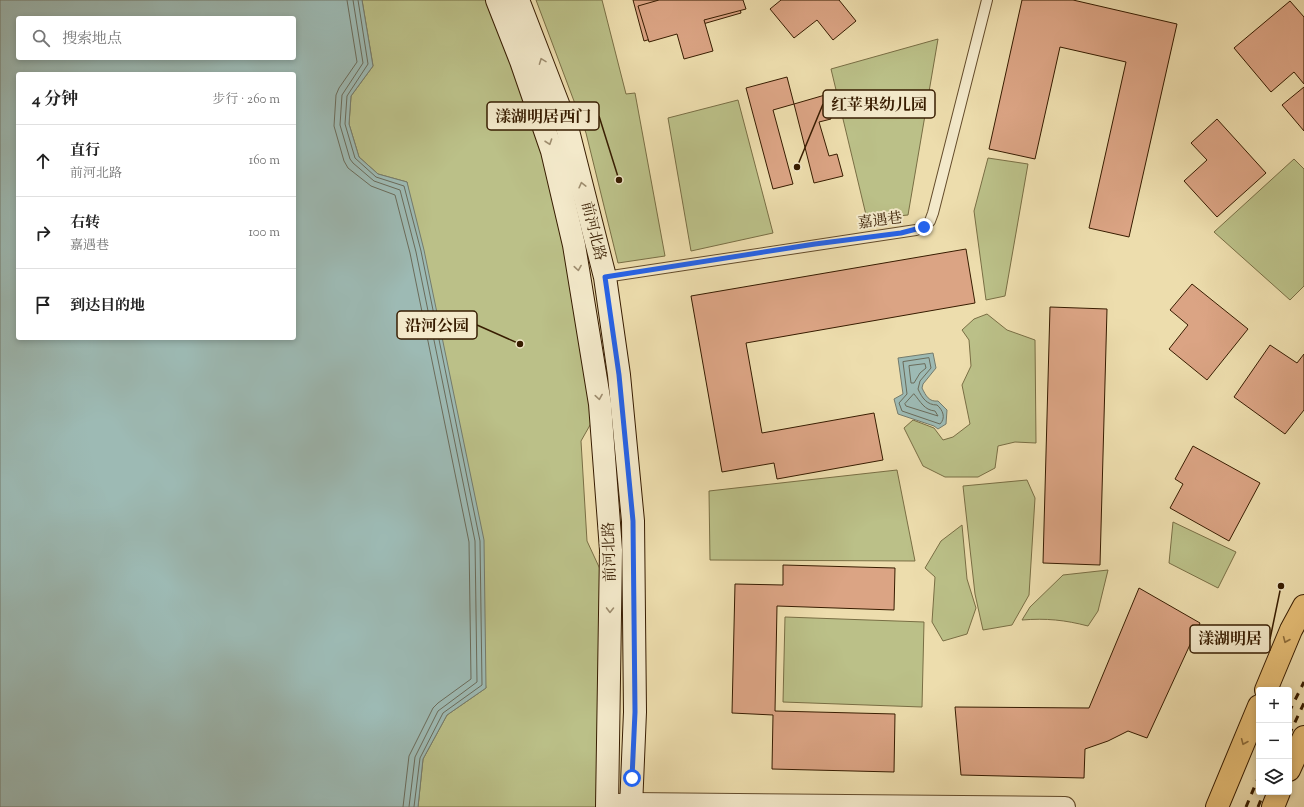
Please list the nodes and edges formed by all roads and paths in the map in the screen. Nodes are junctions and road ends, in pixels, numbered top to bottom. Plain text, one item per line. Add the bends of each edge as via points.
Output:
1 (497, 0) edge
2 (518, 0) edge
3 (987, 0) edge
4 (605, 277) junction
5 (1304, 606) edge
6 (1267, 687) edge
7 (1256, 713) edge
8 (1304, 737) edge
9 (1292, 763) edge
10 (1278, 795) edge
11 (631, 805) edge
12 (607, 806) edge
13 (1065, 807) edge
14 (1217, 807) edge
15 (1273, 807) edge

1 -> 12 main road, 前河北路 via 552,151 574,245 600,404 611,550
4 -> 2 main road, 前河北路 via 567,127
3 - 4 lane, 嘉遇巷 via 933,213 924,227 901,233
4 - 11 main road, 前河北路 via 619,375 633,521 635,712
5 -> 6 main road
7 -> 14 main road
8 - 9 main road
10 - 15 main road
11 - 12 street
11 - 13 street

